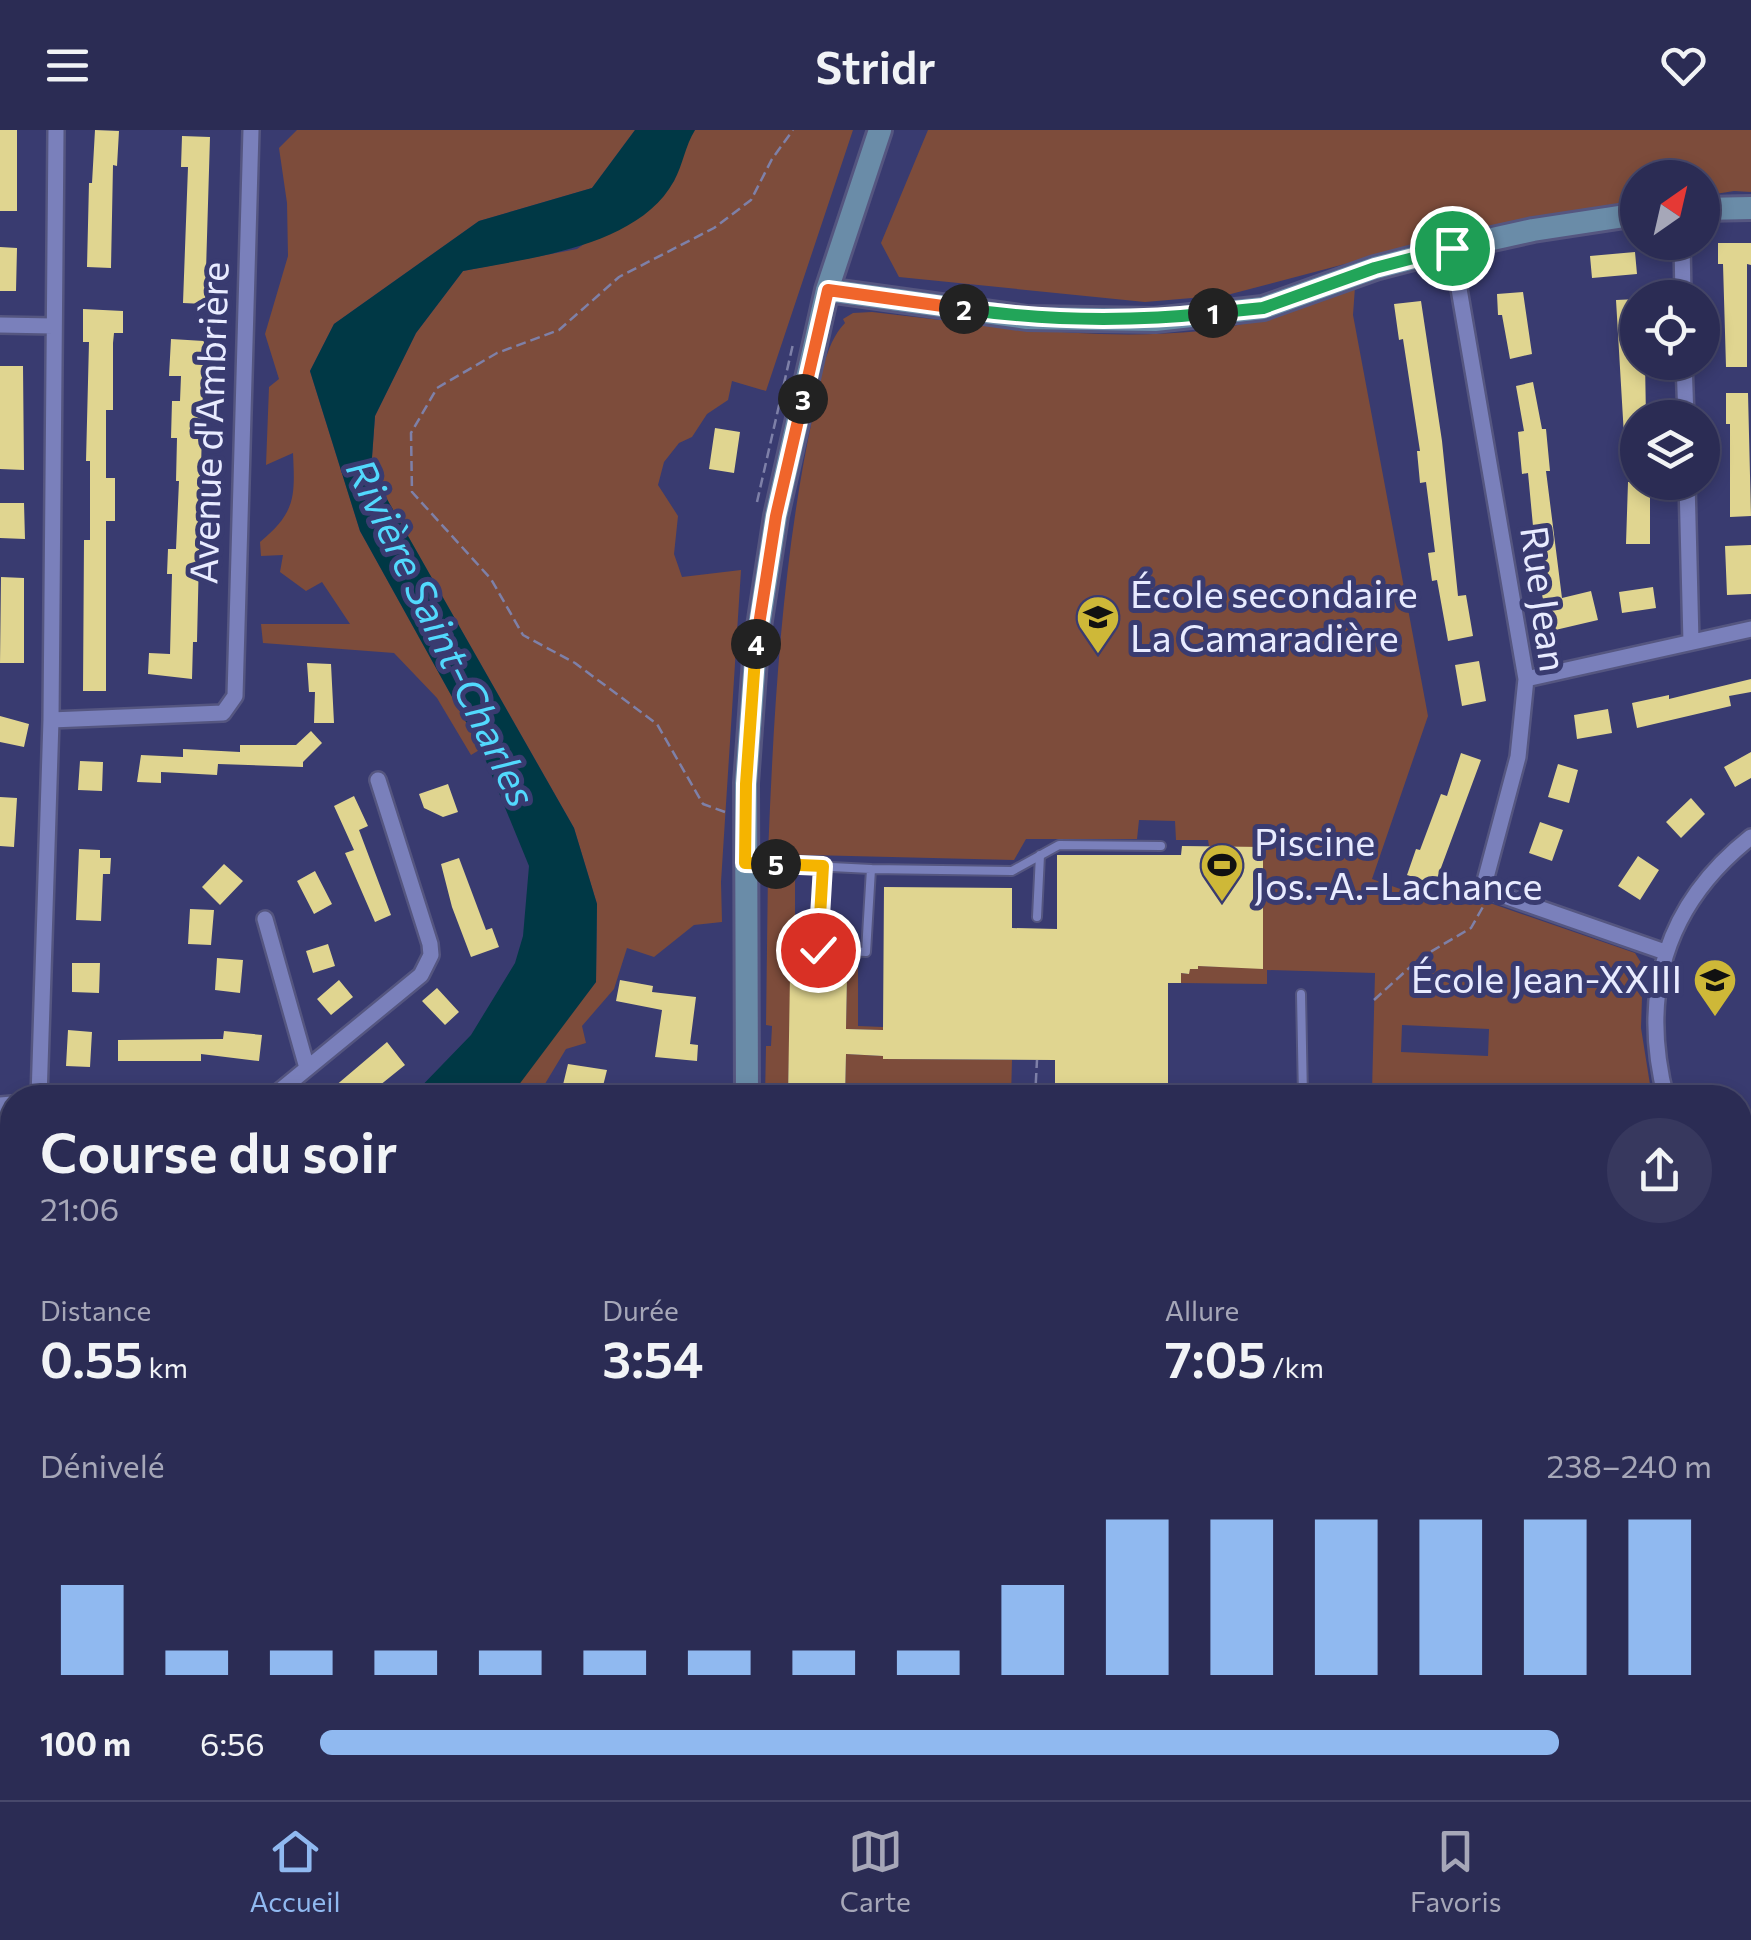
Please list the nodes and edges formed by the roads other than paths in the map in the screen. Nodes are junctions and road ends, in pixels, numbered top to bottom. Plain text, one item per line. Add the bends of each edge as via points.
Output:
1 (56, 130) edge
2 (251, 130) edge
3 (880, 130) edge
4 (1751, 208) edge
5 (1720, 209) edge
6 (1620, 217) edge
7 (1452, 248) junction
8 (828, 290) junction
9 (0, 324) edge
10 (53, 326) junction
11 (1687, 500) edge
12 (1751, 629) edge
13 (1691, 642) junction
14 (1526, 679) junction
15 (51, 720) junction
16 (378, 780) dead end
17 (1751, 837) edge
18 (1162, 846) dead end
19 (1040, 855) junction
20 (745, 863) junction
21 (823, 866) junction
22 (872, 869) junction
23 (1037, 916) dead end
24 (265, 919) dead end
25 (1665, 952) junction
26 (1301, 994) dead end
27 (307, 1068) junction
28 (39, 1085) edge
29 (287, 1085) edge
30 (747, 1085) edge
31 (1303, 1085) edge
32 (1664, 1085) edge

1 - 10 street
2 - 15 street, Avenue d'Ambrière via 235,696 223,713
3 - 8 main road
4 - 5 main road
6 - 7 main road
7 - 8 main road via 1263,308 1155,320 1027,318
7 - 14 street, Rue Jean
8 - 20 main road via 776,516 756,646
9 - 10 street
10 - 15 street
11 - 13 street
12 - 13 street
13 - 14 street
14 - 25 street, Rue Jean via 1518,757 1484,885
15 - 28 street
16 - 27 street via 431,955 421,974
17 - 25 street via 1690,900
18 - 19 lane via 1059,845
19 - 22 lane via 1012,871
19 - 23 lane
20 - 21 lane
20 - 30 main road
21 - 22 lane
21 - 22 lane via 818,950 866,952
24 - 27 street
25 - 32 street via 1656,1036
26 - 31 lane
27 - 29 street

